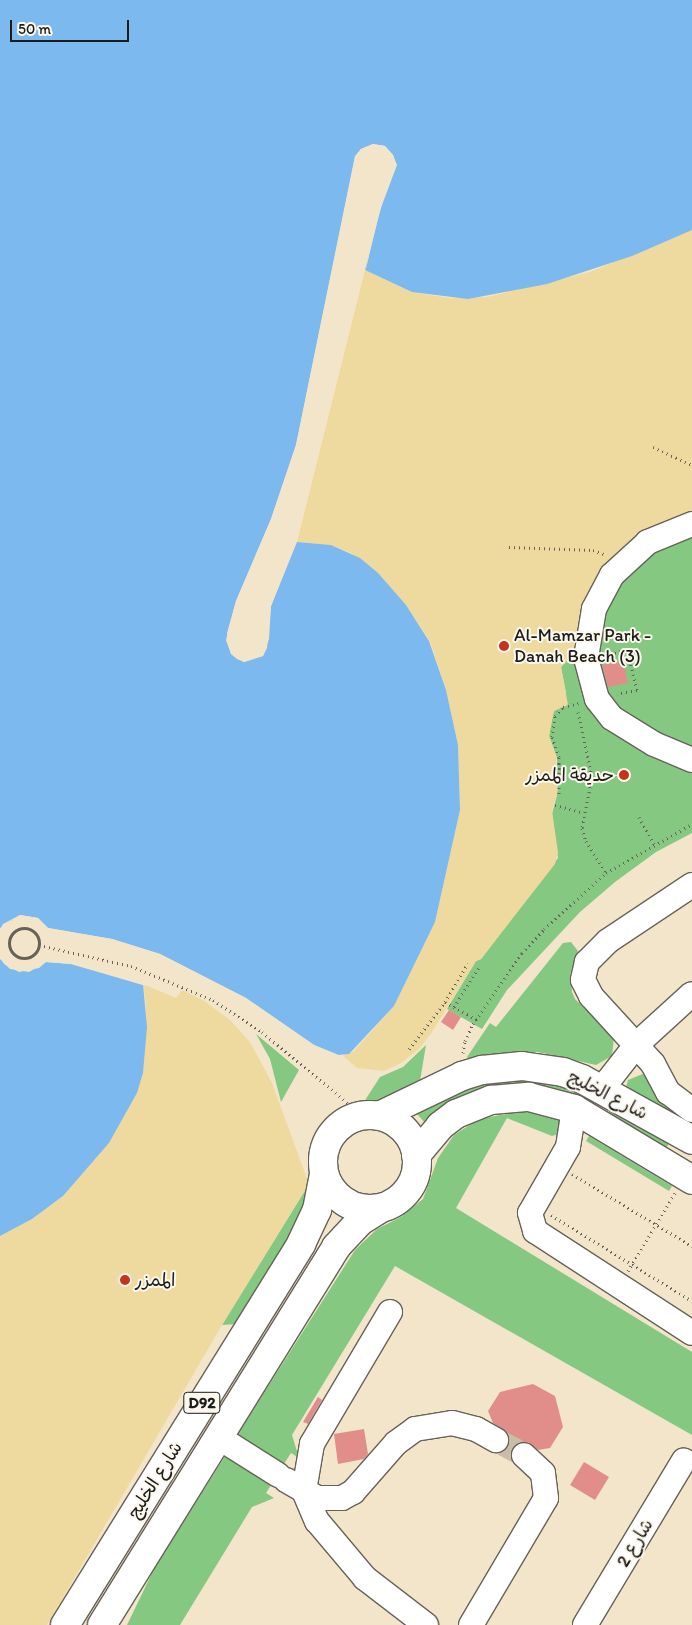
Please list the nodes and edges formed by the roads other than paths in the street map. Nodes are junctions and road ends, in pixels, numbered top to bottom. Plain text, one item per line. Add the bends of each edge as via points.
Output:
1 (692, 524) edge
2 (692, 760) edge
3 (692, 885) edge
4 (692, 994) edge
5 (637, 1044) junction
6 (602, 1090) junction
7 (692, 1110) edge
8 (580, 1113) junction
9 (371, 1116) junction
10 (692, 1140) edge
11 (416, 1155) junction
12 (324, 1175) junction
13 (688, 1178) edge
14 (380, 1209) junction
15 (390, 1312) dead end
16 (692, 1333) edge
17 (218, 1437) junction
18 (496, 1440) tunnel mouth
19 (524, 1455) tunnel mouth
20 (684, 1460) dead end
21 (289, 1482) junction
22 (65, 1625) edge
23 (102, 1625) edge
24 (426, 1625) edge
25 (471, 1625) edge
26 (585, 1625) edge

1 - 2 street via 648,542 622,564 599,597 592,616 586,658 597,699 612,718 654,744
3 - 5 street via 660,903 608,941 583,970 585,989 590,996
4 - 5 street
5 - 6 street
5 - 7 street via 668,1092
6 - 8 main road
6 - 9 main road, شارع الخليج via 582,1079 542,1068 502,1067 462,1076
6 - 10 main road, شارع الخليج
8 - 11 main road, شارع الخليج via 529,1097 491,1100 456,1114 440,1126
8 - 13 main road, شارع الخليج
8 - 16 street via 562,1156 533,1204 530,1223 535,1232
9 - 11 main road via 400,1126 413,1144
9 - 12 main road via 339,1127 330,1137 324,1155
11 - 14 main road via 414,1178 409,1189 401,1198
12 - 14 main road via 329,1186 345,1202 356,1208
12 - 22 main road, شارع الخليج / D92 via 317,1210 301,1244
14 - 17 main road, شارع الخليج / D92 via 360,1222 336,1247
15 - 21 street
17 - 21 street
17 - 23 main road, شارع الخليج / D92
18 - 21 street via 464,1425 426,1425 396,1443 353,1492 342,1498 317,1498
19 - 25 street via 543,1473 546,1498
20 - 26 street, شارع 2
21 - 24 street via 317,1521 366,1578

